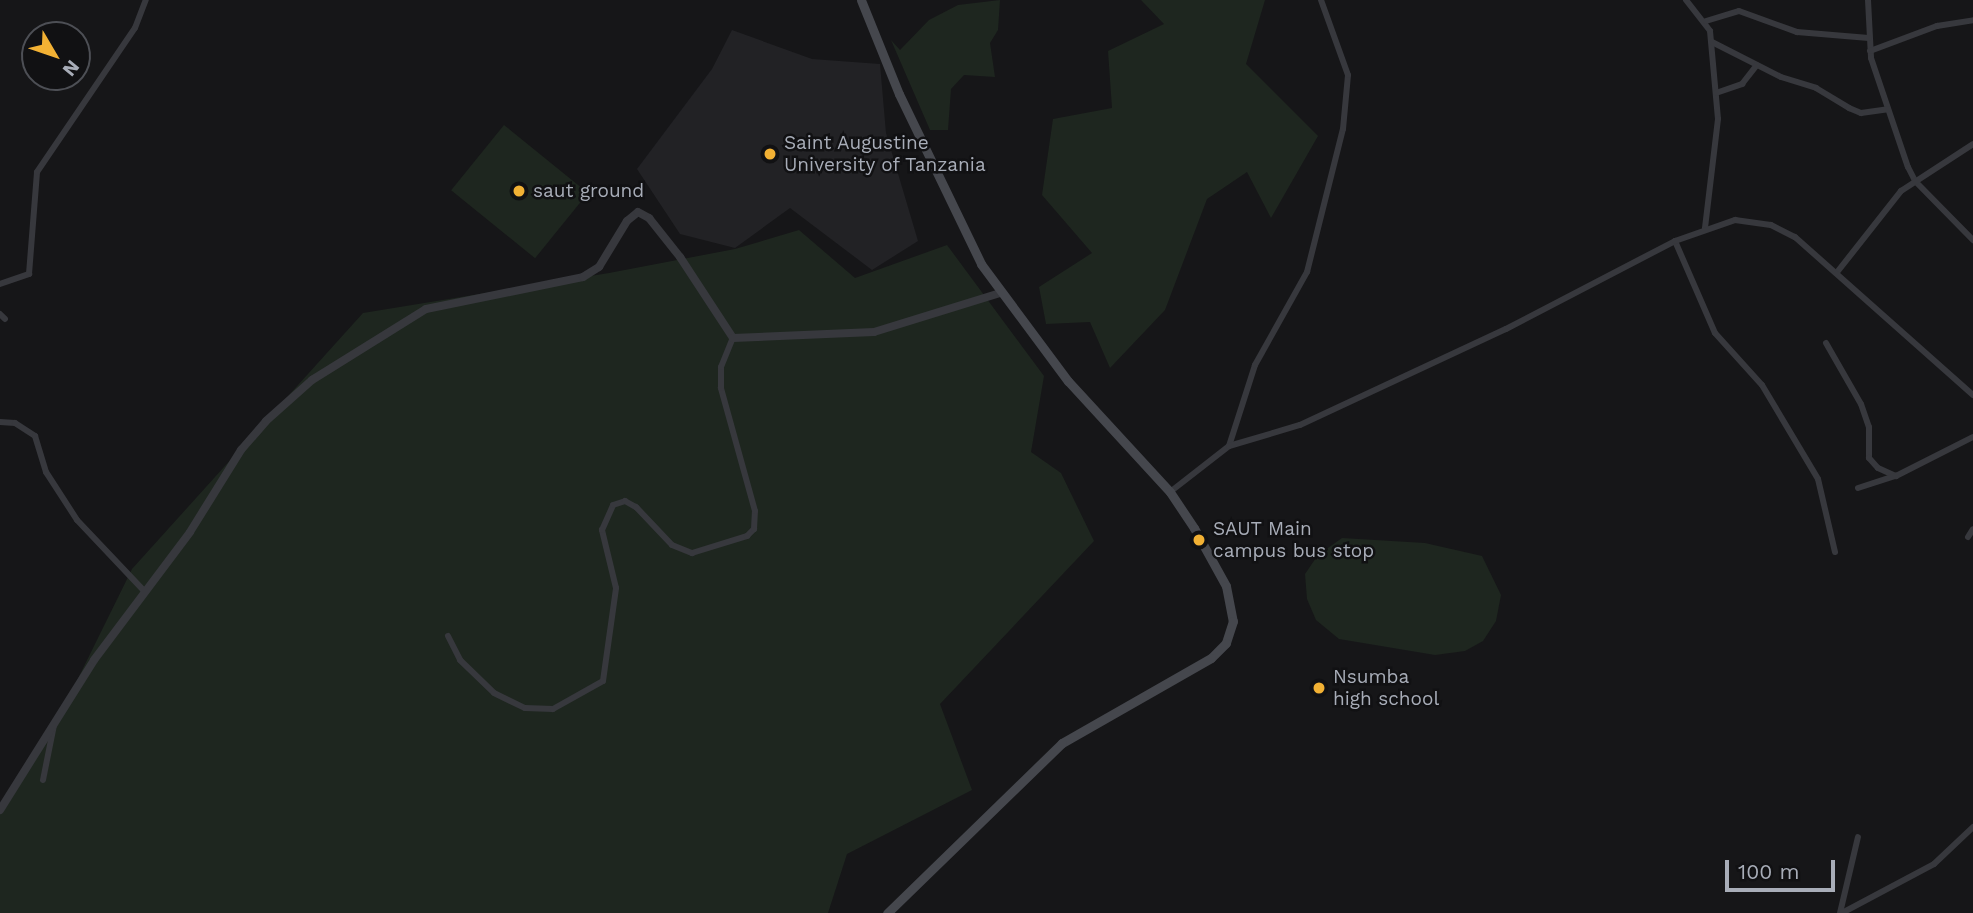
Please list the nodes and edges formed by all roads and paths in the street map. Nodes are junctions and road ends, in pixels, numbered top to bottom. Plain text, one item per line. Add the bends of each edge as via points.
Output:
1 (146, 0) edge
2 (861, 0) edge
3 (1321, 0) edge
4 (1686, 0) edge
5 (1868, 0) edge
6 (1973, 20) edge
7 (1706, 21) junction
8 (1869, 37) junction
9 (1712, 42) junction
10 (1870, 51) junction
11 (1758, 65) junction
12 (1716, 93) junction
13 (1888, 109) junction
14 (1973, 145) edge
15 (1915, 181) junction
16 (1705, 228) junction
17 (1973, 240) edge
18 (1675, 242) junction
19 (1838, 271) junction
20 (0, 284) edge
21 (1000, 293) junction
22 (733, 338) junction
23 (1826, 343) dead end
24 (1973, 396) edge
25 (0, 422) edge
26 (1973, 437) edge
27 (1229, 446) junction
28 (1896, 476) junction
29 (1858, 488) dead end
30 (1170, 492) junction
31 (1973, 529) edge
32 (1968, 537) dead end
33 (1835, 552) dead end
34 (145, 592) junction
35 (448, 636) dead end
36 (55, 720) junction
37 (43, 780) dead end
38 (0, 810) edge
39 (1973, 827) edge
40 (1858, 837) dead end
41 (887, 913) edge
42 (1841, 913) edge

1 - 20 street via 135,28 37,172 34,264 29,274
2 - 21 main road via 960,226
3 - 27 street via 1348,75 1343,129 1307,272 1255,365
4 - 7 street
5 - 8 street
6 - 10 street via 1937,26
7 - 8 street via 1739,11 1797,32
7 - 9 street
8 - 10 street
9 - 11 street
9 - 12 street
10 - 13 street
11 - 12 street via 1742,84
11 - 13 street via 1861,113
12 - 16 street via 1718,136
13 - 15 street
14 - 15 street
15 - 17 street
15 - 19 street via 1901,191
16 - 18 street
16 - 19 street via 1735,220 1771,225 1795,237
18 - 27 street via 1353,401 1300,425
18 - 33 street via 1715,333 1762,385 1818,479
19 - 24 street
21 - 22 street via 874,332
21 - 30 main road via 1068,381
22 - 34 street via 680,257 649,218 638,212 627,221 599,267 583,277 426,309 312,380 277,409 241,450 210,504
22 - 35 street via 722,367 721,388 755,511 754,529 747,536 692,553 682,551 636,507 625,501 612,505 602,530 616,588 603,681 553,709 525,708 494,693 460,660
23 - 28 street via 1861,404 1869,427 1869,458
25 - 34 street via 15,423 35,436 46,472 77,520
26 - 28 street
27 - 30 street
28 - 29 street
30 - 41 main road via 1226,586 1233,621 1226,643 1201,665 1124,703 1062,743
31 - 32 street
34 - 36 street
36 - 37 street
36 - 38 street
39 - 42 street via 1934,864
40 - 42 street

